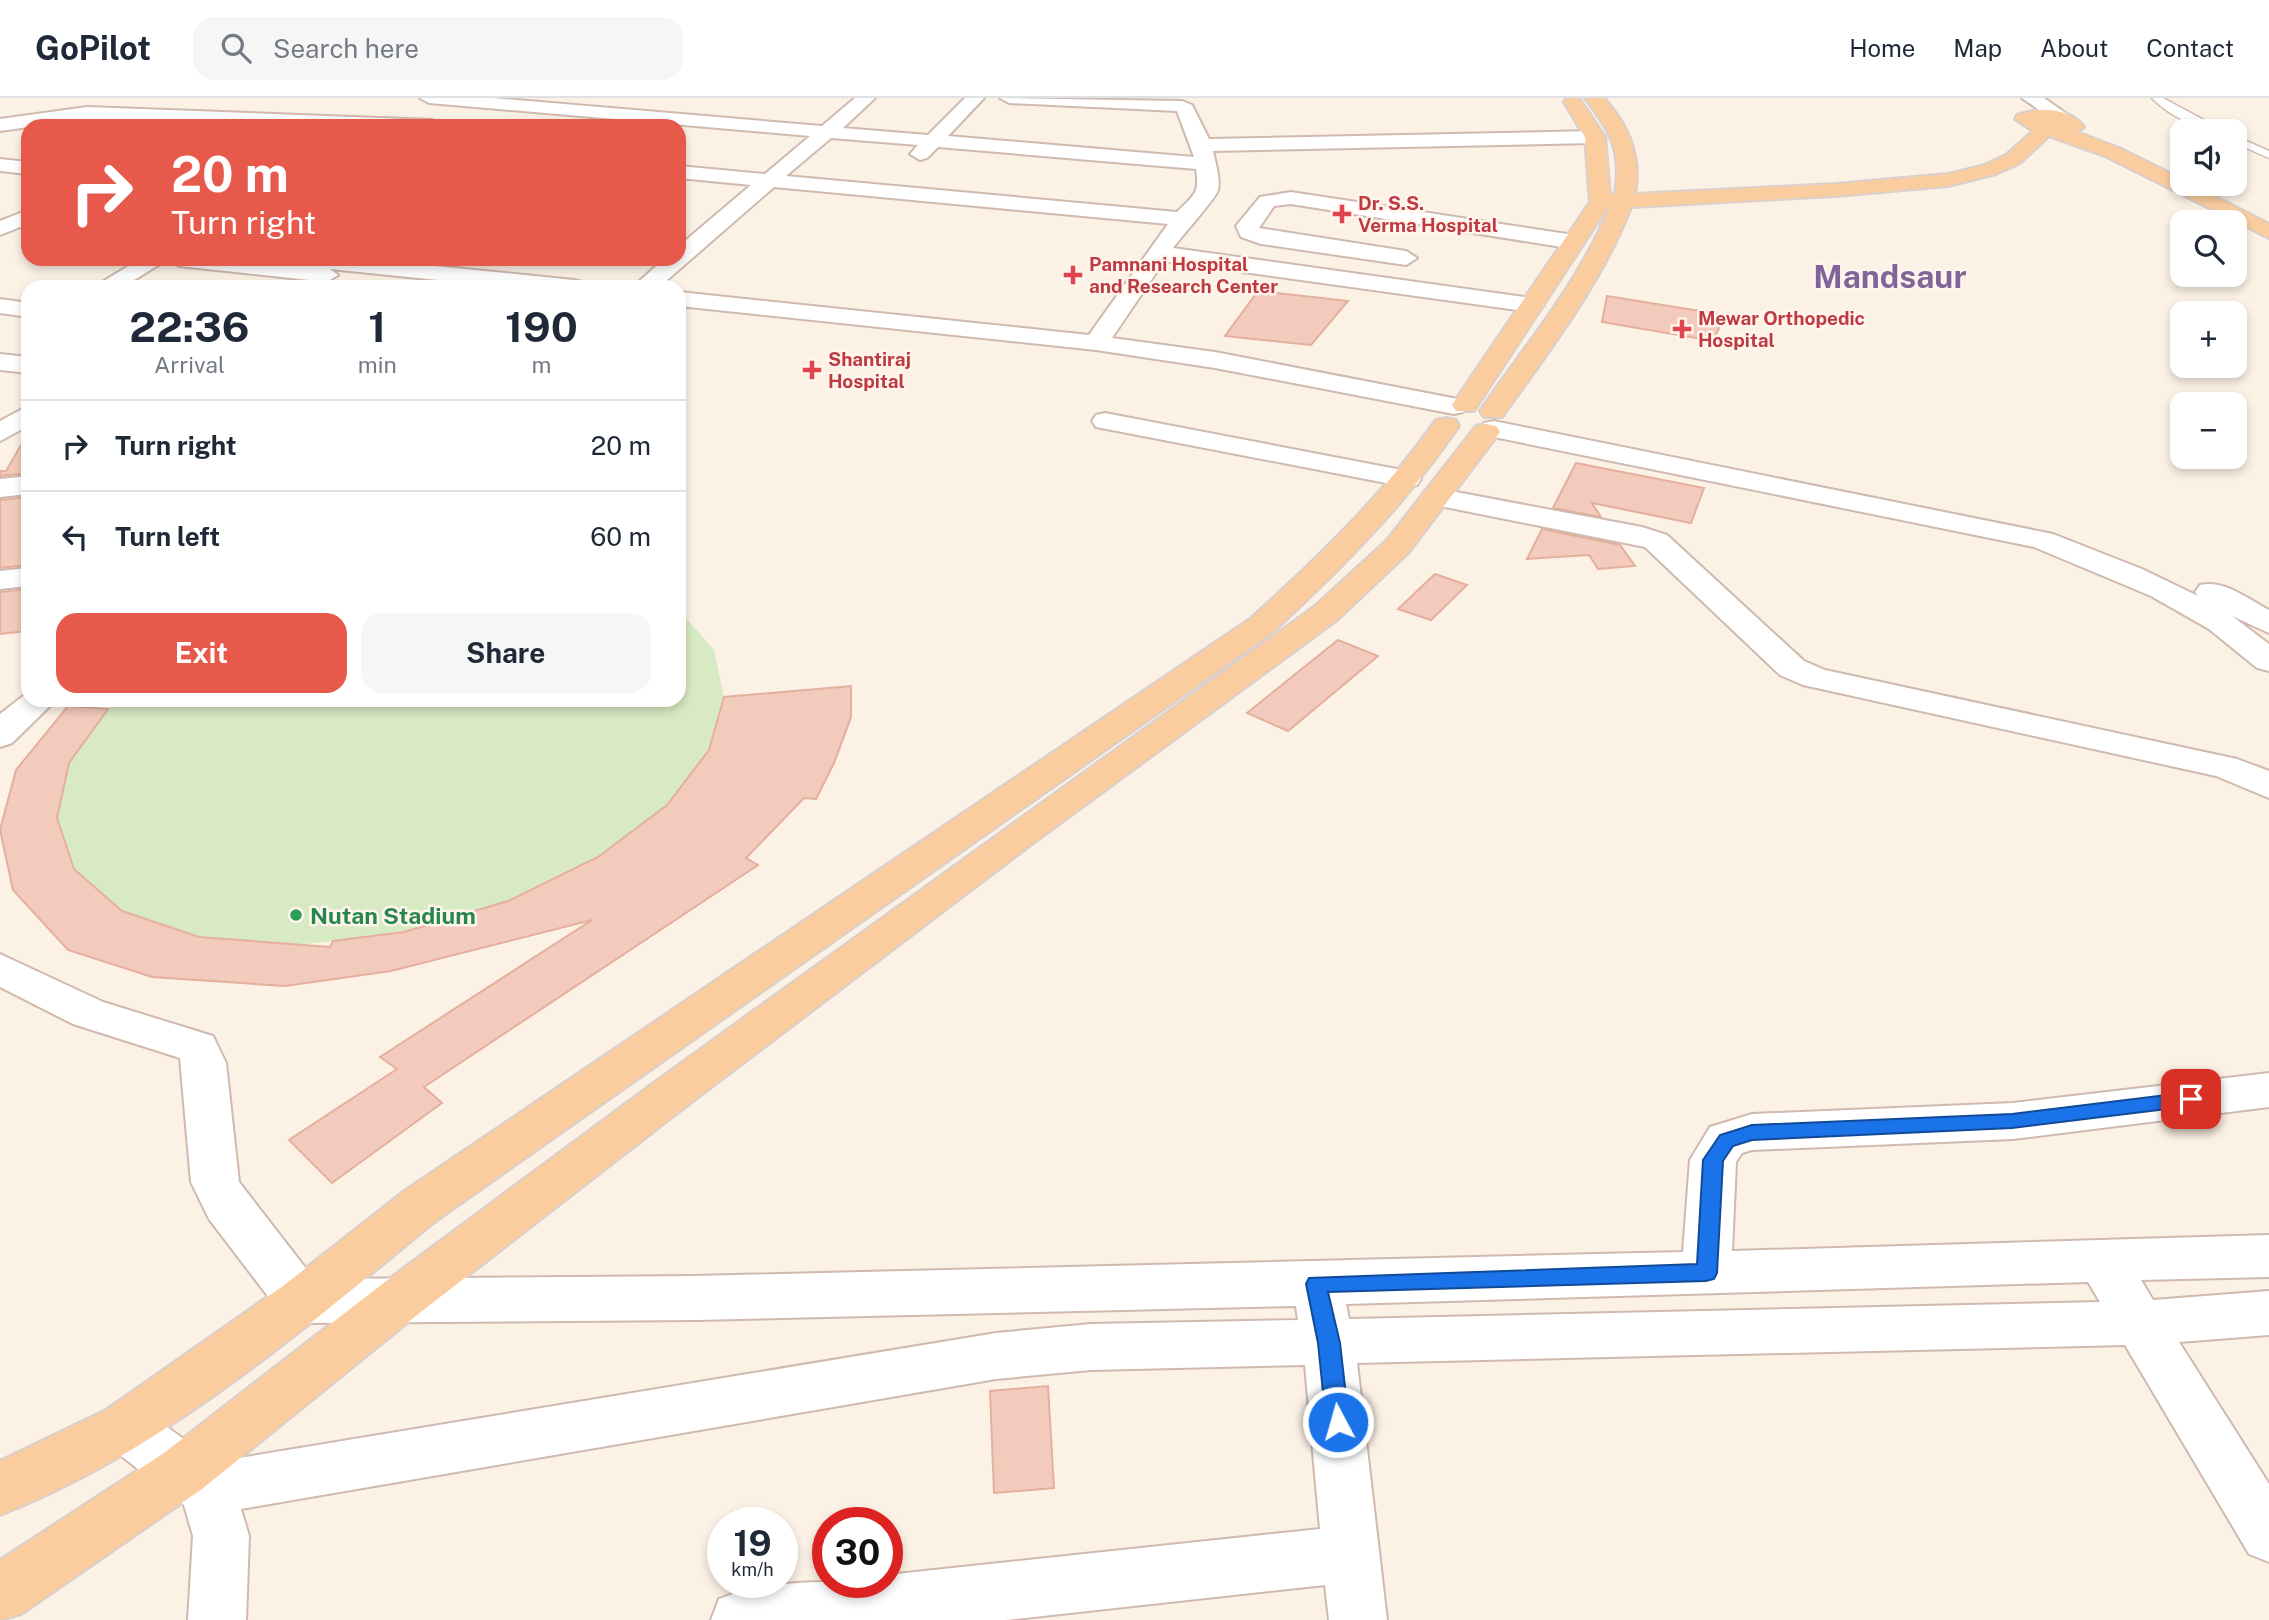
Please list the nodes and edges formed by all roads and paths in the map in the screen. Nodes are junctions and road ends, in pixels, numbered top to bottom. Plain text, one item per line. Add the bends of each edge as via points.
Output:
1 (429, 98) edge
2 (643, 98) edge
3 (866, 98) edge
4 (975, 98) edge
5 (1009, 98) edge
6 (1570, 98) edge
7 (1594, 98) edge
8 (2157, 98) edge
9 (245, 100) dead end
10 (493, 101) edge
11 (1138, 101) edge
12 (1172, 101) edge
13 (744, 104) dead end
14 (1086, 104) junction
15 (87, 113) junction
16 (2025, 113) edge
17 (617, 114) junction
18 (44, 119) edge
19 (79, 119) edge
20 (182, 119) edge
21 (321, 119) edge
22 (468, 119) dead end
23 (610, 119) edge
24 (674, 119) edge
25 (2194, 119) edge
26 (686, 120) edge
27 (21, 122) edge
28 (719, 123) junction
29 (0, 125) edge
30 (2061, 125) junction
31 (825, 131) junction
32 (699, 137) dead end
33 (1595, 137) junction
34 (933, 141) junction
35 (2247, 145) edge
36 (1992, 147) dead end
37 (1044, 150) junction
38 (1203, 155) junction
39 (2269, 155) edge
40 (2170, 171) edge
41 (686, 173) edge
42 (766, 180) junction
43 (884, 191) junction
44 (2224, 196) edge
45 (1600, 197) junction
46 (1625, 197) junction
47 (997, 201) junction
48 (1434, 218) junction
49 (2269, 218) edge
50 (1182, 219) junction
51 (21, 223) edge
52 (2269, 232) edge
53 (8, 237) edge
54 (1574, 242) junction
55 (686, 251) edge
56 (1158, 253) junction
57 (144, 266) edge
58 (350, 266) edge
59 (669, 266) edge
60 (119, 280) edge
61 (396, 280) edge
62 (499, 280) edge
63 (653, 280) edge
64 (686, 300) edge
65 (1532, 305) junction
66 (0, 306) edge
67 (21, 309) edge
68 (686, 312) edge
69 (1096, 343) junction
70 (1472, 418) junction
71 (1105, 421) dead end
72 (21, 486) edge
73 (0, 488) edge
74 (1421, 488) junction
75 (2120, 558) junction
76 (21, 578) edge
77 (0, 580) edge
78 (2264, 620) edge
79 (2221, 622) junction
80 (2269, 660) edge
81 (30, 707) edge
82 (0, 736) edge
83 (2269, 787) edge
84 (0, 969) edge
85 (2269, 1090) edge
86 (2269, 1256) edge
87 (2101, 1260) junction
88 (1706, 1273) junction
89 (1316, 1284) junction
90 (399, 1300) junction
91 (301, 1301) junction
92 (2269, 1314) edge
93 (2139, 1323) junction
94 (1329, 1343) junction
95 (125, 1427) junction
96 (195, 1480) junction
97 (0, 1489) edge
98 (2269, 1535) edge
99 (1351, 1554) junction
100 (0, 1594) edge
101 (217, 1620) edge
102 (740, 1620) edge
103 (1359, 1620) edge

1 - 10 street
2 - 17 street
3 - 31 street
4 - 34 street
5 - 14 street
6 - 33 main road
7 - 46 main road via 1620,135 1629,170
8 - 25 lane
9 - 21 street via 332,107
10 - 17 street
10 - 22 street
11 - 12 street
11 - 14 street
12 - 38 street via 1186,109
13 - 28 street
14 - 37 street
15 - 18 street
15 - 19 street
15 - 20 street
16 - 30 main road via 2026,123
17 - 23 street
17 - 24 street
26 - 28 street
27 - 29 street
28 - 31 street
28 - 32 street
30 - 40 main road
30 - 46 main road via 2013,159 1948,180 1836,190
30 - 52 main road
31 - 34 street
31 - 42 street
33 - 38 street
33 - 45 main road
34 - 37 street
34 - 43 street
35 - 39 lane
36 - 46 main road via 1968,165 1904,176
37 - 38 street
37 - 47 street
38 - 50 street via 1207,194
41 - 42 street
42 - 43 street
42 - 55 street
43 - 47 street
44 - 49 main road
45 - 46 main road
45 - 54 main road
46 - 70 main road via 1547,337
47 - 50 street
48 - 48 street via 1403,262 1261,237 1247,226 1267,201 1275,198
48 - 54 street
50 - 56 street
51 - 53 street
54 - 65 main road
56 - 65 street
56 - 69 street
57 - 60 street
58 - 61 street
58 - 62 street
59 - 63 street
64 - 69 street
65 - 70 main road
66 - 67 street
68 - 70 street via 1084,356
69 - 70 street via 1215,360
70 - 74 main road
70 - 75 street
71 - 74 street
72 - 73 street
74 - 83 street via 1656,541 1792,668 1815,678 2224,767
74 - 90 main road via 1398,545 1326,613 1015,838
74 - 91 main road via 1349,545 1261,626 420,1206
75 - 78 street
75 - 79 street
76 - 77 street
78 - 79 street
79 - 80 street
81 - 82 street
84 - 91 street via 88,1013 198,1046 204,1063 215,1182 226,1205
85 - 88 street via 2012,1121 1739,1136 1727,1140 1713,1160
86 - 87 street
87 - 88 street
87 - 93 street
88 - 89 street
89 - 90 street
89 - 94 street
90 - 91 street
90 - 96 main road
91 - 95 main road
92 - 93 street
93 - 94 street
93 - 98 street
94 - 96 street via 1091,1347 996,1356
94 - 99 street
95 - 96 street
95 - 97 main road
96 - 100 main road
96 - 101 street via 221,1536
99 - 102 street
99 - 103 street

